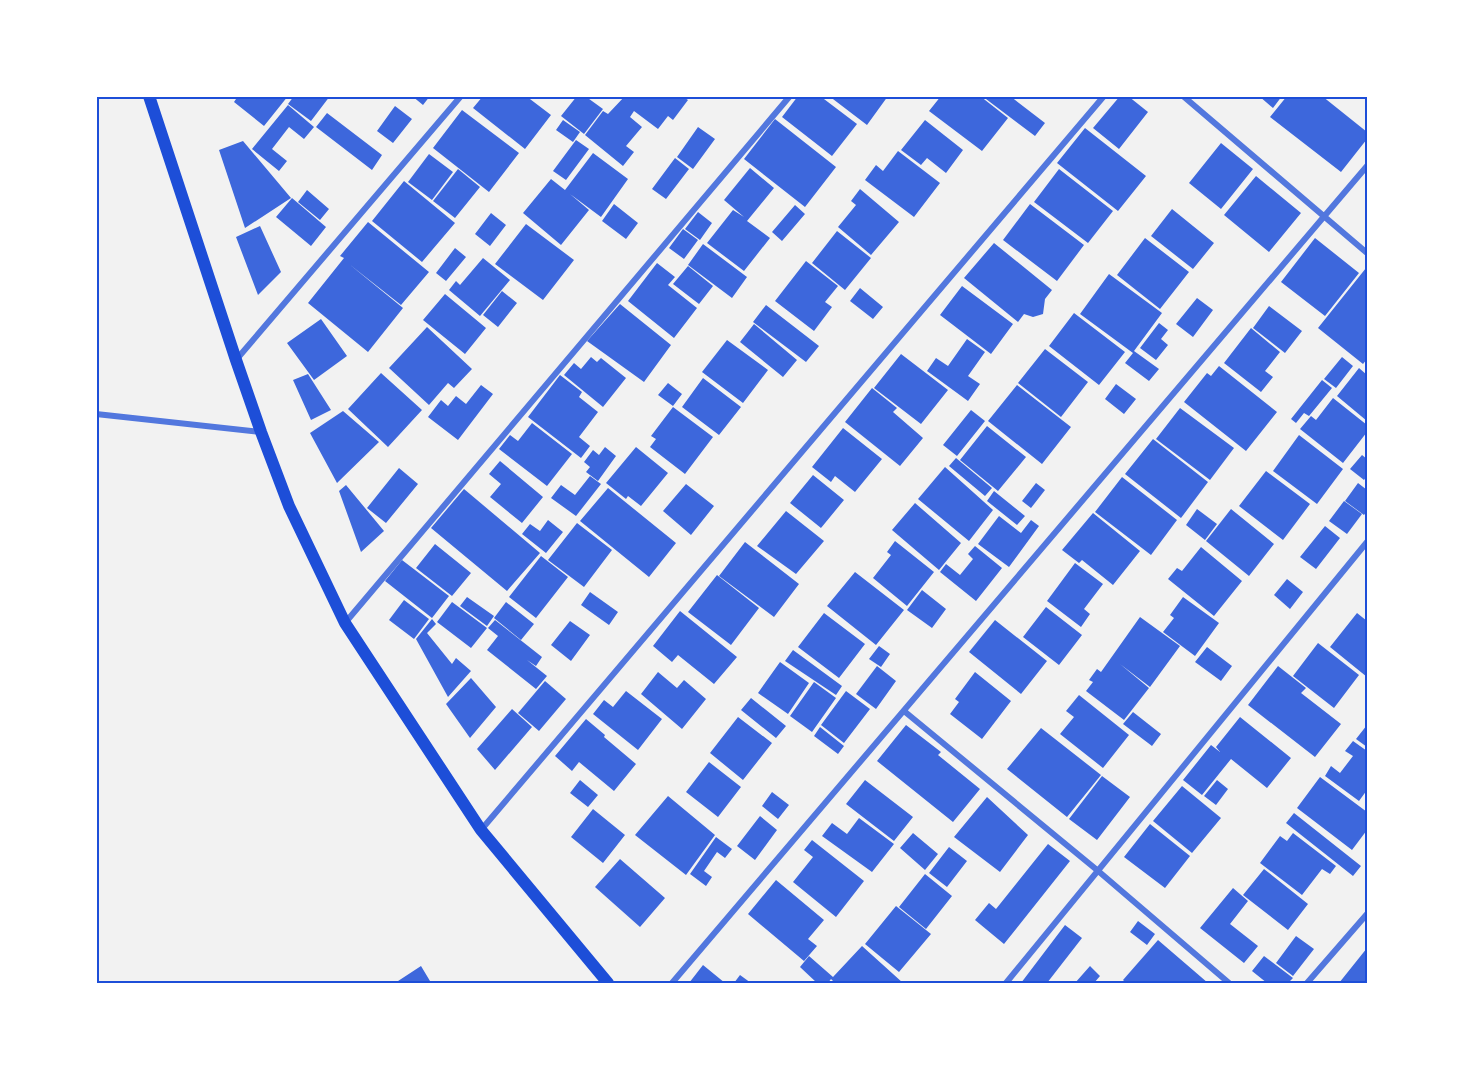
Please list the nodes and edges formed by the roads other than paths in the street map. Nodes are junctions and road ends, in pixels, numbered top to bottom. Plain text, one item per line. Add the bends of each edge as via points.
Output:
1 (149, 96) edge
2 (461, 96) edge
3 (790, 96) edge
4 (1104, 96) edge
5 (1183, 96) edge
6 (1367, 166) edge
7 (1324, 216) junction
8 (1367, 253) edge
9 (236, 360) junction
10 (96, 414) edge
11 (261, 432) junction
12 (1367, 542) edge
13 (345, 623) junction
14 (904, 711) junction
15 (481, 830) junction
16 (1097, 870) junction
17 (1367, 914) edge
18 (608, 983) edge
19 (672, 983) edge
20 (1006, 983) edge
21 (1229, 983) edge
22 (1307, 983) edge

1 - 9 main road
2 - 9 street
3 - 13 street
4 - 15 street
5 - 7 street
6 - 7 street
7 - 8 street
7 - 14 street
9 - 11 main road
10 - 11 street
11 - 13 main road via 289,506
12 - 16 street
13 - 15 main road
14 - 16 street
14 - 19 street
15 - 18 main road
16 - 20 street
16 - 21 street
17 - 22 street

